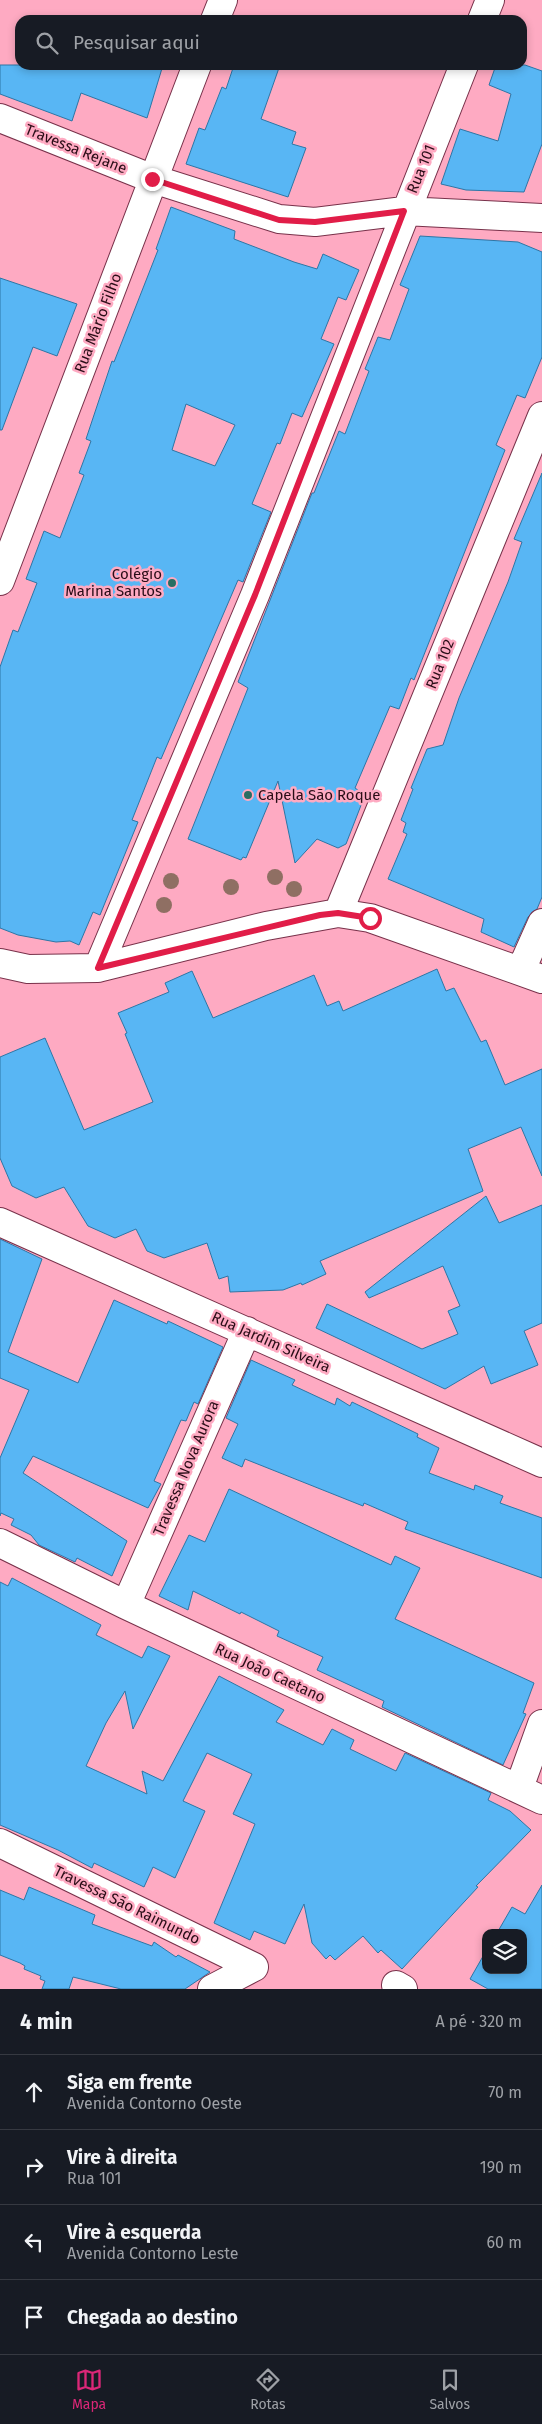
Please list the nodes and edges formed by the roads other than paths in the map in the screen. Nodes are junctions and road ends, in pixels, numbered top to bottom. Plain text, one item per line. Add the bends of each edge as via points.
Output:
1 (223, 0) edge
2 (490, 0) edge
3 (217, 15) edge
4 (484, 15) edge
5 (195, 70) edge
6 (462, 70) edge
7 (0, 118) edge
8 (152, 179) junction
9 (404, 211) junction
10 (542, 218) edge
11 (542, 416) edge
12 (0, 581) edge
13 (338, 913) junction
14 (542, 922) edge
15 (0, 963) edge
16 (98, 968) junction
17 (532, 975) edge
18 (0, 1222) edge
19 (247, 1331) junction
20 (542, 1463) edge
21 (0, 1543) edge
22 (126, 1606) junction
23 (542, 1724) edge
24 (531, 1794) edge
25 (0, 1843) edge
26 (212, 1989) edge

1 - 3 street
2 - 4 street
5 - 8 street, Rua Mário Filho
6 - 9 street, Rua 101
7 - 8 street, Travessa Rejane
8 - 9 street, Travessa Rejane via 279,220 315,222
8 - 12 street, Rua Mário Filho
9 - 10 street, Travessa Rejane
9 - 16 street, Rua 101 via 255,595
11 - 13 street, Rua 102
13 - 16 street via 266,926
13 - 17 street via 370,918
14 - 17 street
15 - 16 street via 28,969
18 - 19 street, Rua Jardim Silveira
19 - 20 street, Rua Jardim Silveira
19 - 22 street, Travessa Nova Aurora
21 - 22 street, Rua João Caetano
22 - 24 street, Rua João Caetano
23 - 24 street
25 - 26 street, Travessa São Raimundo via 254,1967

